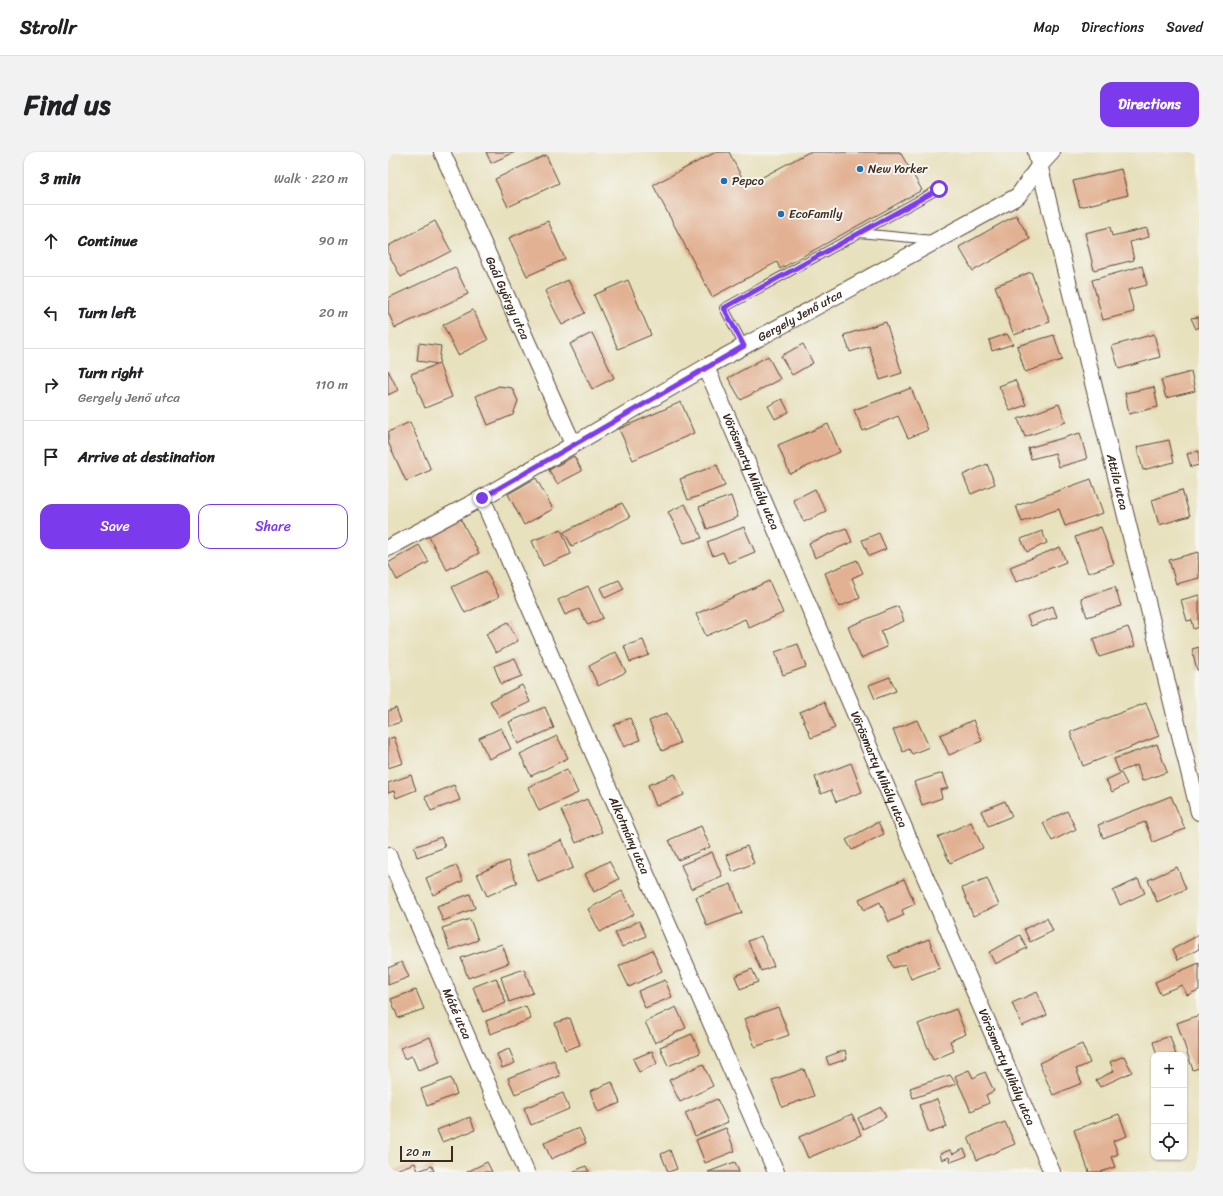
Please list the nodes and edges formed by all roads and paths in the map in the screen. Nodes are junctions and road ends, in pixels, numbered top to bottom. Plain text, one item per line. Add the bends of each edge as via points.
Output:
1 (442, 152) edge
2 (1052, 152) edge
3 (1038, 159) edge
4 (939, 189) dead end
5 (859, 233) junction
6 (937, 240) junction
7 (744, 346) junction
8 (706, 367) junction
9 (573, 444) junction
10 (482, 498) junction
11 (388, 548) edge
12 (1199, 812) edge
13 (388, 855) edge
14 (526, 1172) edge
15 (776, 1172) edge
16 (1052, 1172) edge

1 - 9 street, Gaál György utca
2 - 3 street, Gergely Jenő utca
3 - 6 street, Gergely Jenő utca via 1018,196
3 - 12 street, Attila utca
4 - 5 lane
5 - 6 lane
5 - 7 lane via 724,308
6 - 7 street, Gergely Jenő utca
7 - 8 street, Gergely Jenő utca
8 - 9 street, Gergely Jenő utca
8 - 16 street, Vörösmarty Mihály utca
9 - 10 street, Gergely Jenő utca
10 - 11 street, Gergely Jenő utca
10 - 15 street, Alkotmány utca
13 - 14 street, Máté utca

